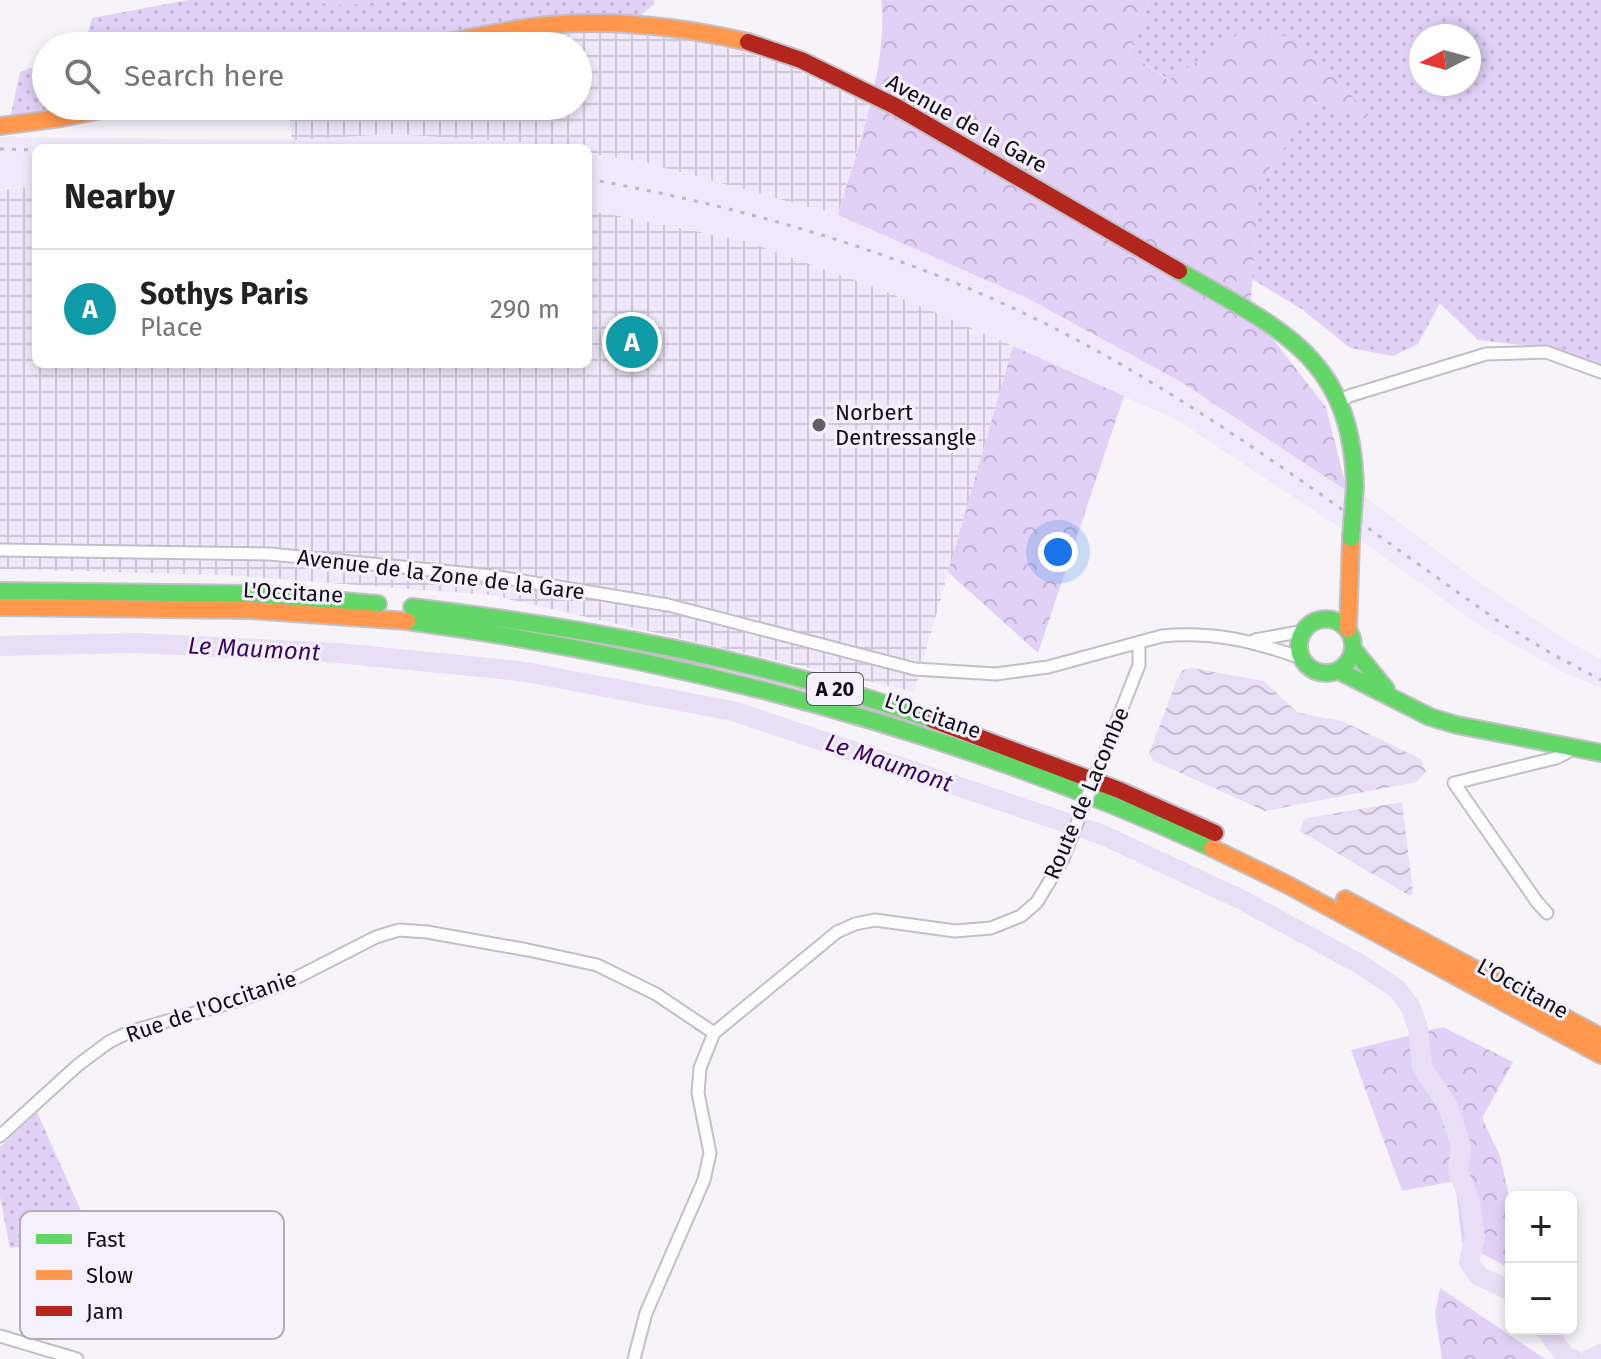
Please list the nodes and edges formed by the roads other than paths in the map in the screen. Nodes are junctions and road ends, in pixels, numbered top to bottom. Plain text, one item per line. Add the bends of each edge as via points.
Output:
1 (507, 32) edge
2 (46, 120) edge
3 (0, 126) edge
4 (1601, 372) edge
5 (1340, 402) junction
6 (0, 550) edge
7 (1348, 579) junction
8 (0, 591) edge
9 (0, 607) edge
10 (1326, 619) junction
11 (1348, 629) junction
12 (1304, 631) junction
13 (1250, 641) junction
14 (1139, 642) junction
15 (1354, 650) junction
16 (1301, 658) junction
17 (1339, 671) junction
18 (1393, 696) junction
19 (1569, 748) junction
20 (1601, 753) edge
21 (1547, 913) dead end
22 (714, 1033) junction
23 (1601, 1037) edge
24 (1601, 1055) edge
25 (0, 1136) edge
26 (0, 1336) edge
27 (77, 1359) edge
28 (634, 1359) edge

1 - 5 main road, Avenue de la Gare via 609,24 693,30 801,60 895,106 1281,330 1319,365
2 - 3 main road
4 - 5 street via 1546,352 1486,354
5 - 7 main road, Avenue de la Gare, bridge via 1356,464
6 - 14 street, Avenue de la Zone de la Gare via 270,554 492,576 668,605 915,669 996,674 1048,667
7 - 10 main road
7 - 11 main road, Avenue de la Gare
8 - 23 main road, L'Occitane / A 20 via 257,594 423,608 658,645 813,683 1001,744 1160,808 1285,867
9 - 24 main road, L'Occitane / A 20 via 281,612 396,620 624,655 829,704 940,739 1208,845
10 - 11 main road
10 - 12 main road
11 - 15 main road
12 - 13 street, Avenue de la Zone de la Gare
12 - 16 main road
13 - 14 street, Avenue de la Zone de la Gare via 1209,633
13 - 16 street, Avenue de la Zone de la Gare
14 - 22 street, Route de Lacombe, bridge via 1139,665 1063,859 1037,902 1021,916 991,928 955,931 875,920 855,924 837,932
15 - 17 main road
15 - 18 main road
16 - 17 main road via 1313,671
17 - 18 main road
18 - 19 main road via 1416,711 1457,725
19 - 20 main road
19 - 21 street via 1556,758 1454,783
22 - 25 street, Rue de l'Occitanie via 656,994 597,965 399,930 282,985 109,1042
22 - 28 street, Route de Lacombe via 700,1068 698,1093 710,1153 704,1180 646,1313
26 - 27 street

